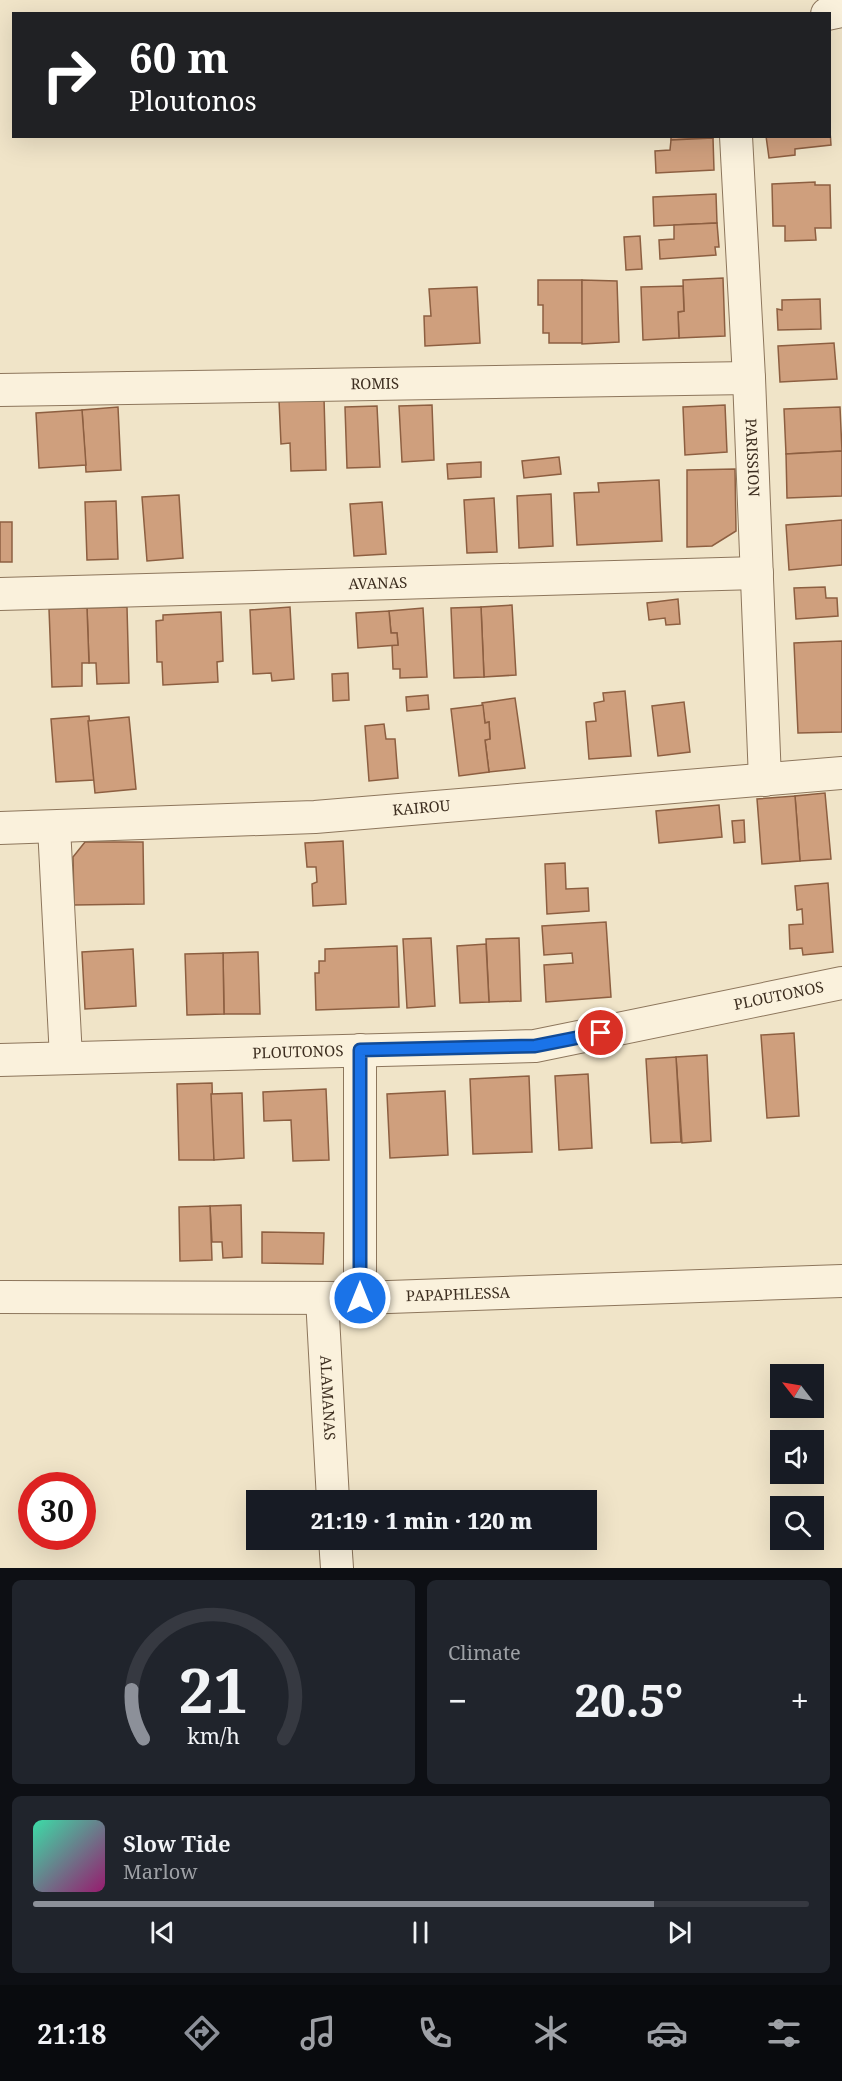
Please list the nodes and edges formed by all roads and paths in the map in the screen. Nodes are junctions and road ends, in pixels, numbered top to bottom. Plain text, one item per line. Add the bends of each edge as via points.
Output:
1 (736, 138) edge
2 (749, 378) junction
3 (0, 390) edge
4 (757, 573) junction
5 (0, 594) edge
6 (842, 774) edge
7 (765, 780) junction
8 (54, 827) junction
9 (0, 828) edge
10 (842, 983) edge
11 (360, 1050) junction
12 (66, 1058) junction
13 (0, 1060) edge
14 (842, 1281) edge
15 (0, 1297) edge
16 (322, 1298) junction
17 (360, 1298) junction
18 (332, 1490) edge
19 (336, 1550) edge
20 (337, 1568) edge

1 - 2 street, PARISSION
2 - 3 street, ROMIS
2 - 4 street, PARISSION
4 - 5 street, AVANAS
4 - 7 street, PARISSION
6 - 7 street, KAIROU
7 - 8 street, KAIROU via 315,818
8 - 9 street, KAIROU
8 - 12 street
10 - 11 street, PLOUTONOS via 535,1046
11 - 12 street, PLOUTONOS
11 - 17 street
12 - 13 street, PLOUTONOS
14 - 17 street, PAPAPHLESSA
15 - 16 street, PAPAPHLESSA
16 - 17 street, PAPAPHLESSA
16 - 18 street, ALAMANAS
19 - 20 street

